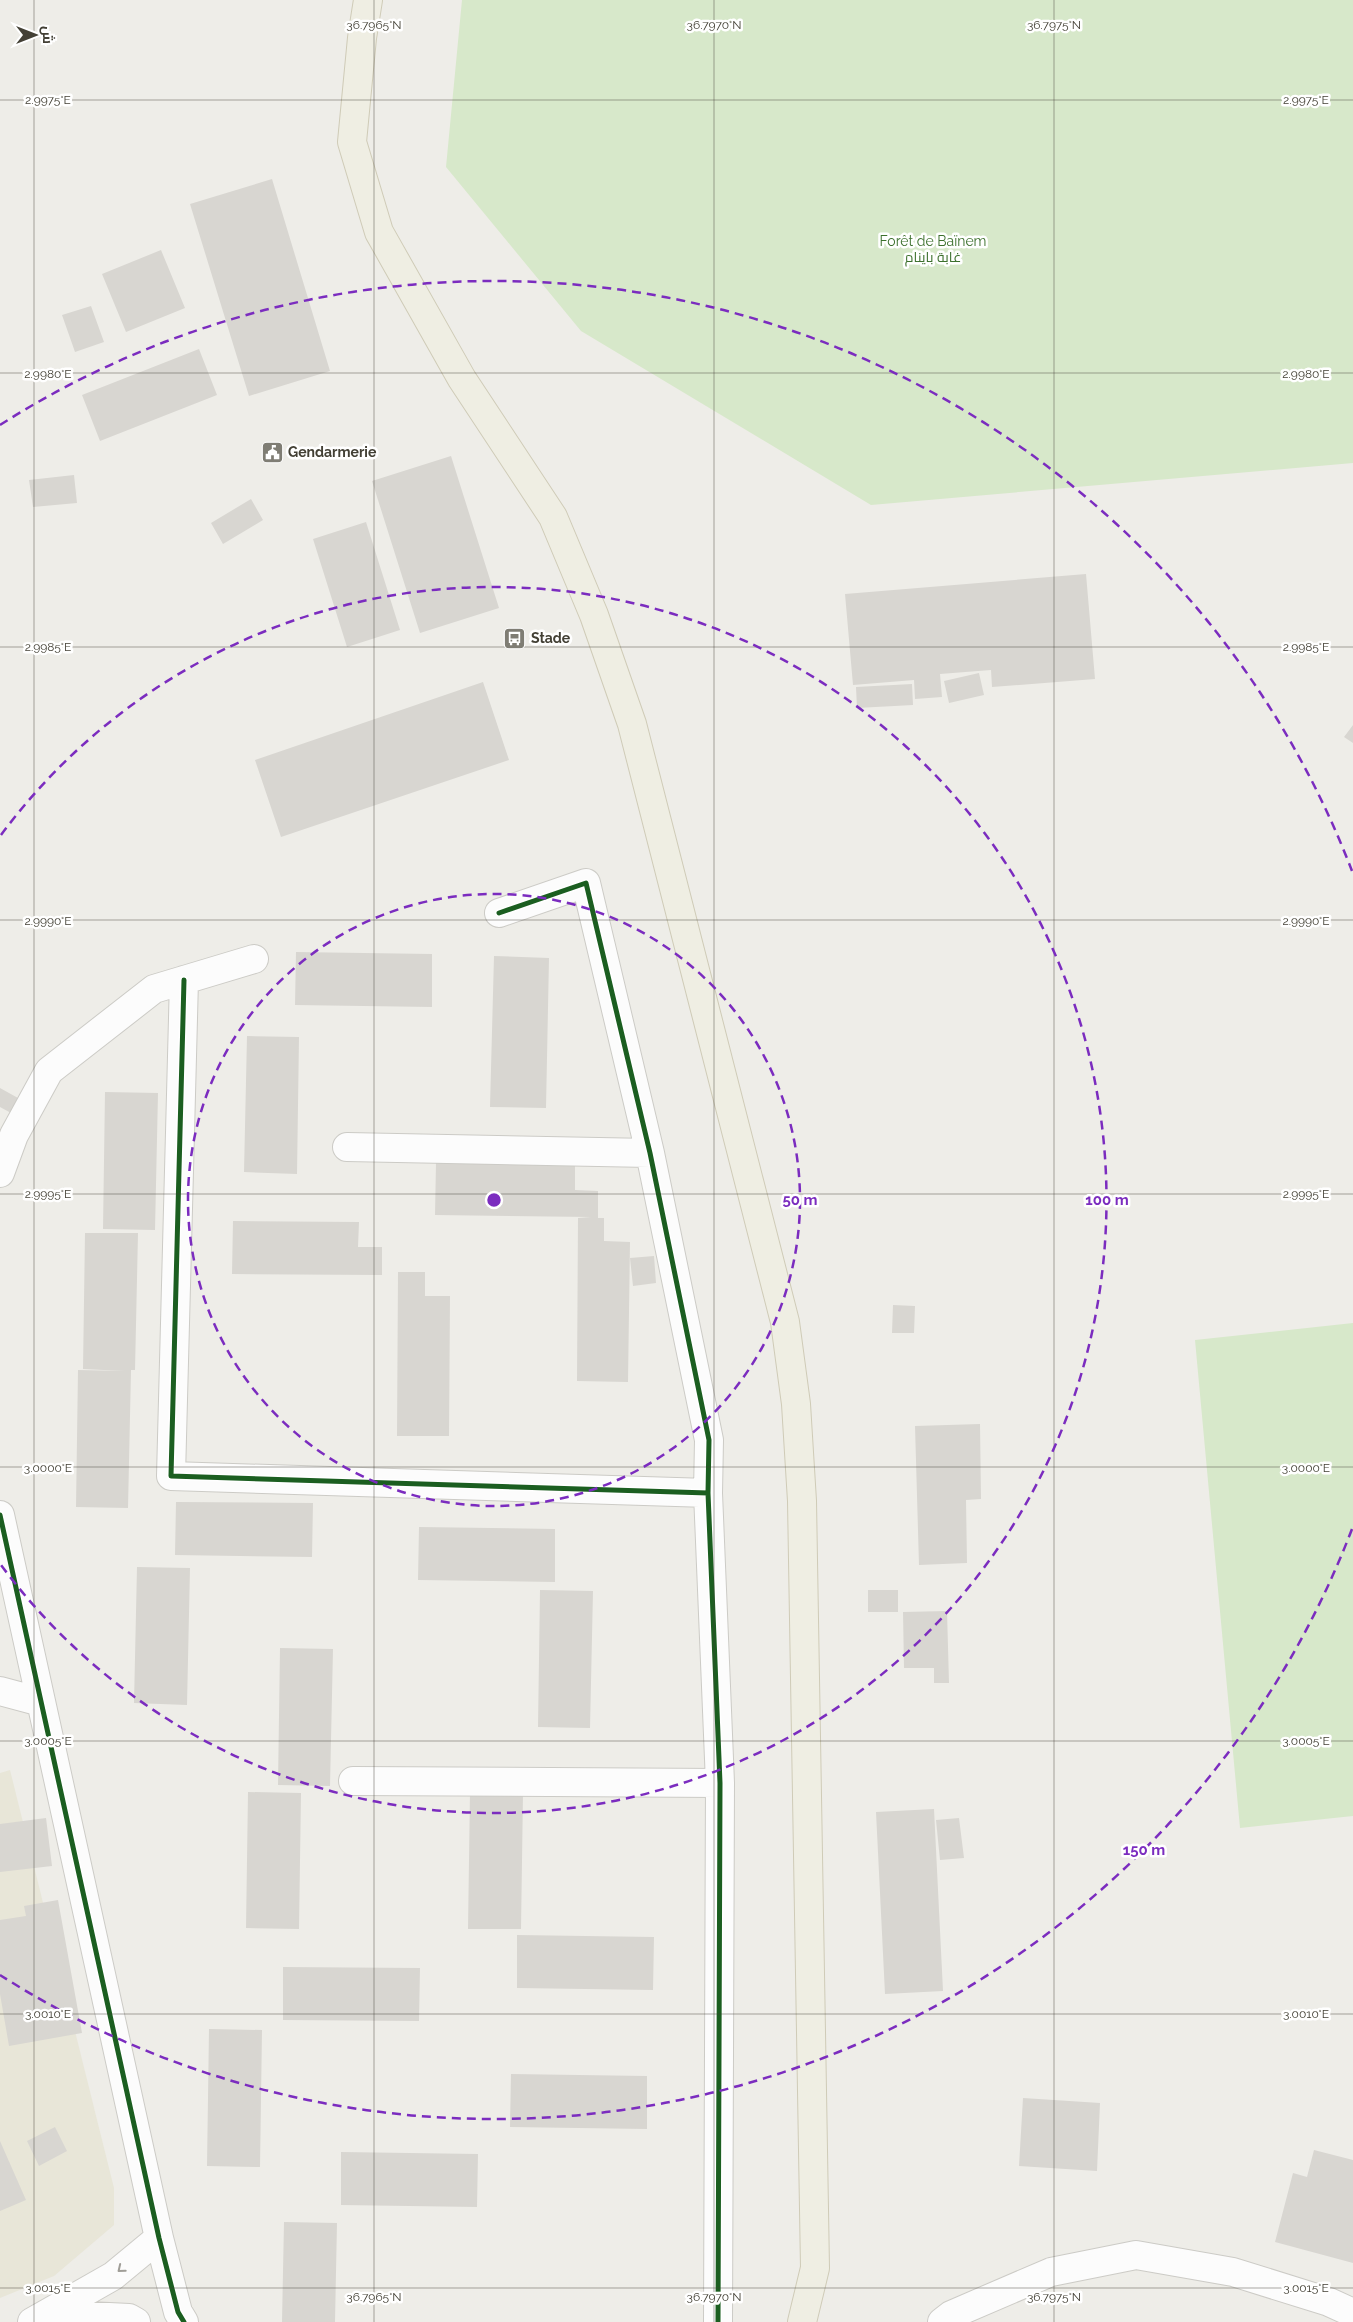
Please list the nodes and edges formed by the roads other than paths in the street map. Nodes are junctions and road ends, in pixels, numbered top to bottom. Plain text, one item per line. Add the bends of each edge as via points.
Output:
1 (368, 0) edge
2 (499, 913) dead end
3 (254, 959) dead end
4 (184, 980) junction
5 (347, 1147) dead end
6 (650, 1153) junction
7 (0, 1173) edge
8 (708, 1494) junction
9 (0, 1515) edge
10 (0, 1692) edge
11 (41, 1702) junction
12 (353, 1781) dead end
13 (720, 1783) junction
14 (159, 2238) junction
15 (1353, 2312) edge
16 (40, 2318) edge
17 (136, 2322) edge
18 (184, 2322) edge
19 (718, 2322) edge
20 (802, 2322) edge
21 (942, 2322) edge

1 - 20 main road via 352,142 379,232 462,379 554,517 594,615 632,724 785,1322 796,1404 802,1501 815,2268
2 - 6 street via 586,883
3 - 4 street
4 - 7 street via 154,989 49,1071 14,1135
4 - 8 street via 171,1476
5 - 6 street
6 - 8 street via 709,1440
8 - 13 street
9 - 11 street
10 - 11 street
11 - 14 street
12 - 13 street
13 - 19 street
14 -> 16 street via 113,2276
14 - 18 street via 178,2312
15 - 21 street via 1234,2272 1136,2255 1051,2272 951,2315
16 - 17 street via 129,2318

